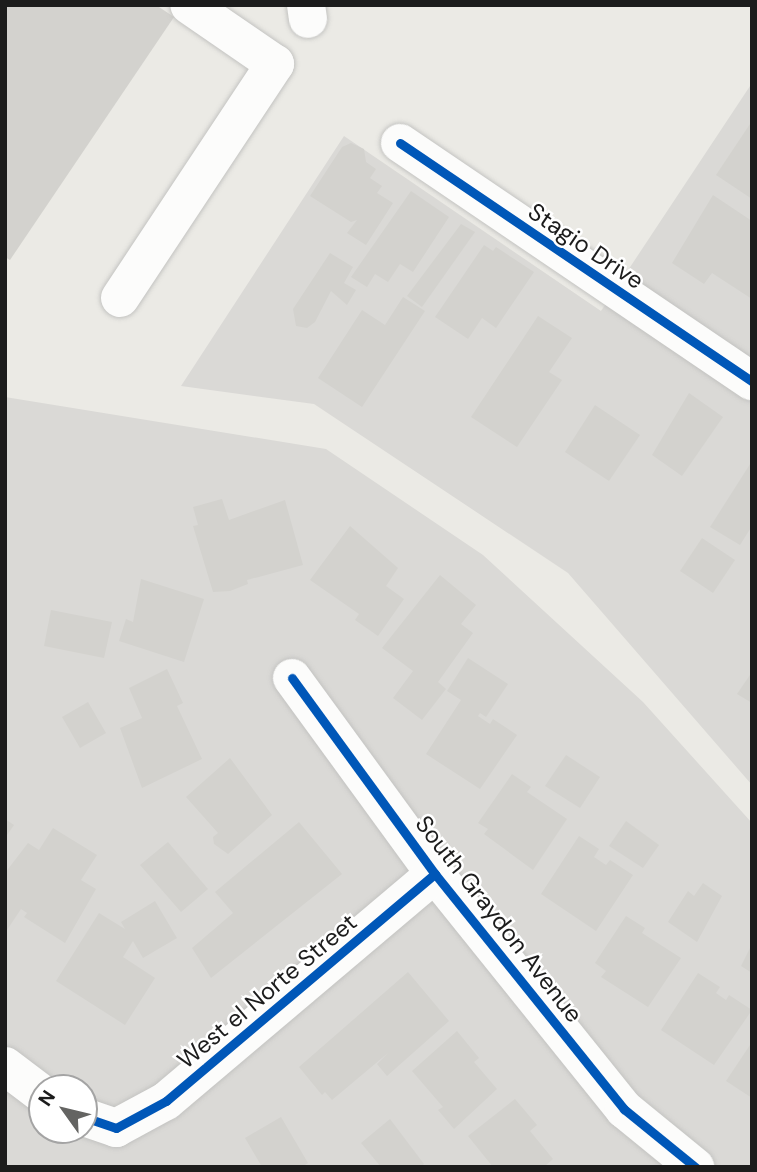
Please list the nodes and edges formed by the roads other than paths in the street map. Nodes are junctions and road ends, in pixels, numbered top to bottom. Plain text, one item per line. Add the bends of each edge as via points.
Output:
1 (189, 5) edge
2 (400, 143) dead end
3 (120, 298) dead end
4 (752, 381) edge
5 (292, 678) dead end
6 (435, 874) junction
7 (5, 1066) edge
8 (28, 1083) edge
9 (100, 1123) edge
10 (695, 1167) edge

1 - 3 street via 275,64
2 - 4 street, Stagio Drive
5 - 6 street, South Graydon Avenue
6 - 9 street, West el Norte Street via 166,1101
6 - 10 street, South Graydon Avenue via 624,1109
7 - 8 street

